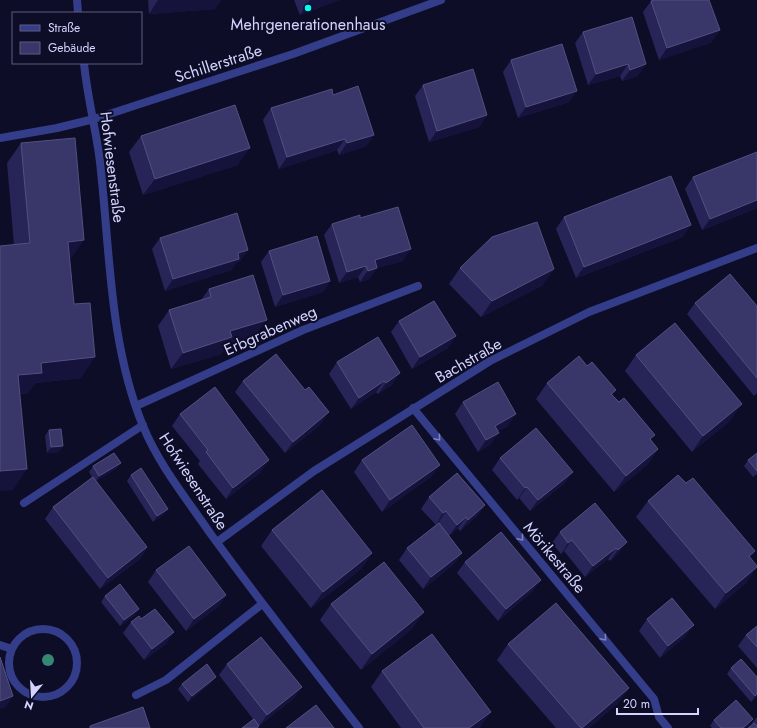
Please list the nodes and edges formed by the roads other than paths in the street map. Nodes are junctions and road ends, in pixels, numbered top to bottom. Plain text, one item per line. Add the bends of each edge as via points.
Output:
1 (77, 0) edge
2 (441, 0) edge
3 (78, 12) edge
4 (84, 64) edge
5 (94, 119) junction
6 (0, 138) edge
7 (757, 248) edge
8 (418, 286) dead end
9 (136, 406) junction
10 (413, 408) junction
11 (143, 425) junction
12 (24, 503) dead end
13 (217, 542) junction
14 (262, 604) junction
15 (0, 645) edge
16 (12, 649) junction
17 (136, 695) dead end
18 (359, 728) edge
19 (668, 728) edge

1 - 3 street
2 - 5 street, Schillerstraße via 293,54
4 - 5 street, Hofwiesenstraße
5 - 6 street, Schillerstraße
5 - 9 street, Hofwiesenstraße via 118,340
7 - 10 street, Bachstraße via 589,312 486,363
8 - 9 street, Erbgrabenweg via 303,330
9 - 11 street, Hofwiesenstraße
10 - 13 street, Bachstraße via 314,471
10 -> 19 street, Mörikestraße via 654,699 659,717
11 - 12 street
11 - 13 street, Hofwiesenstraße via 155,452 172,479
13 - 14 street, Hofwiesenstraße
14 - 17 street via 166,680
14 - 18 street, Hofwiesenstraße
15 - 16 street
16 - 16 street via 23,635 38,629 54,630 68,639 76,654 77,670 68,687 51,696 32,695 17,685 14,679 9,667

